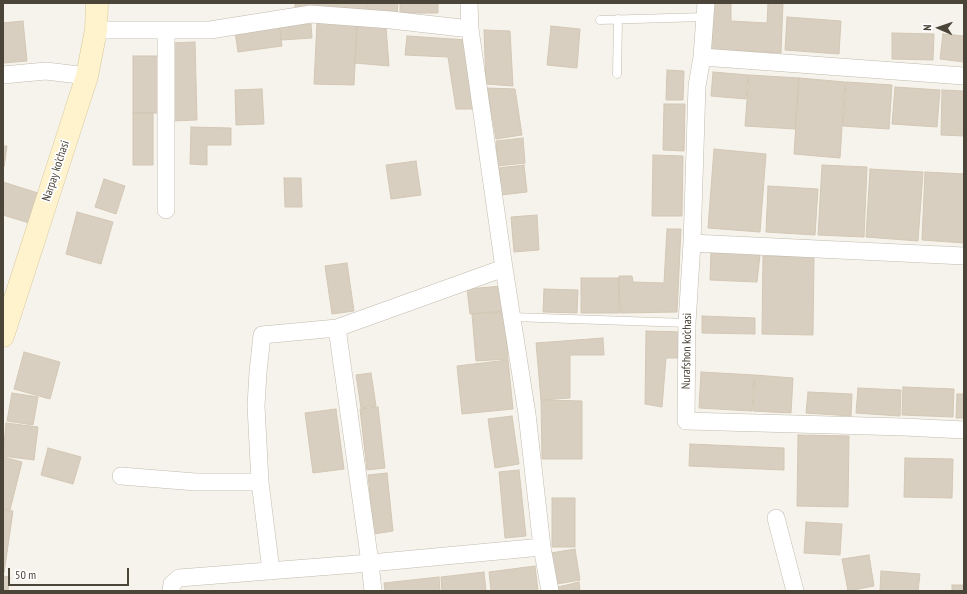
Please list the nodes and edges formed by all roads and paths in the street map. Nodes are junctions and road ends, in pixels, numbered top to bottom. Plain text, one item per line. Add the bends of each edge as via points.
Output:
1 (96, 3) edge
2 (469, 3) edge
3 (705, 10) edge
4 (618, 19) junction
5 (600, 20) dead end
6 (470, 29) junction
7 (96, 30) junction
8 (166, 30) junction
9 (702, 57) junction
10 (617, 74) dead end
11 (3, 75) edge
12 (87, 76) junction
13 (964, 76) edge
14 (166, 210) dead end
15 (692, 243) junction
16 (964, 256) edge
17 (504, 268) junction
18 (512, 317) junction
19 (687, 323) junction
20 (337, 328) junction
21 (3, 336) edge
22 (964, 430) edge
23 (121, 476) dead end
24 (260, 482) junction
25 (776, 518) dead end
26 (542, 547) junction
27 (370, 563) junction
28 (271, 571) junction
29 (171, 591) edge
30 (373, 591) edge
31 (550, 591) edge
32 (795, 591) edge

1 - 7 main road, Narpay ko'chasi
2 - 6 street
3 - 4 lane
3 - 9 street, Nurafshon ko’chasi
4 - 5 lane
4 - 10 lane
6 - 8 street via 311,14 210,30
6 - 17 street
7 - 8 street
7 - 12 main road, Narpay ko'chasi
8 - 14 street
9 - 13 street
9 - 15 street, Nurafshon ko’chasi via 697,86
11 - 12 street via 46,71
12 - 21 main road, Narpay ko'chasi
15 - 16 street
15 - 19 street, Nurafshon ko’chasi
17 - 18 street
17 - 20 street
18 - 19 lane
18 - 26 street via 527,414
19 - 22 street, Nurafshon ko’chasi via 686,421
20 - 24 street via 262,335 256,406
20 - 27 street
23 - 24 street via 196,482
24 - 28 street
25 - 32 street
26 - 27 street
26 - 31 street
27 - 28 street
27 - 30 street
28 - 29 street via 179,578 172,584

